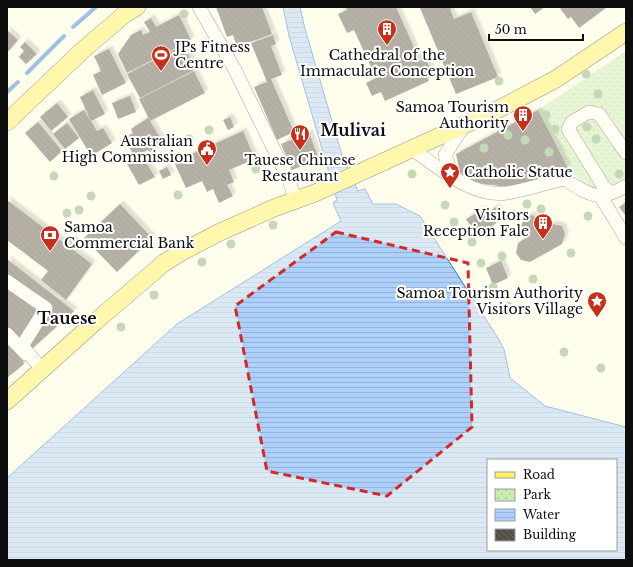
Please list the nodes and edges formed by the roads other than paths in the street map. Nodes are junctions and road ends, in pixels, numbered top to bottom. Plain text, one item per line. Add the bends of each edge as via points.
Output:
1 (137, 7) edge
2 (199, 7) edge
3 (626, 32) edge
4 (7, 122) edge
5 (462, 127) junction
6 (412, 149) junction
7 (626, 153) edge
8 (453, 178) junction
9 (626, 186) edge
10 (606, 195) junction
11 (295, 199) junction
12 (626, 238) edge
13 (7, 281) edge
14 (7, 334) edge
15 (41, 370) junction
16 (7, 401) edge

1 - 4 main road via 124,14
2 - 11 street via 235,70 289,180
3 - 5 main road via 556,79
5 - 6 main road
5 - 8 street via 445,155
6 - 8 street
6 - 11 main road via 315,193
7 - 10 street via 598,114 589,112 572,122 568,130 604,187
8 - 10 street via 484,191 507,193 564,180 580,189
9 - 10 street
10 - 12 street
11 - 15 main road via 218,233 164,263
13 - 15 street via 46,308 22,346
14 - 15 street
15 - 16 main road

